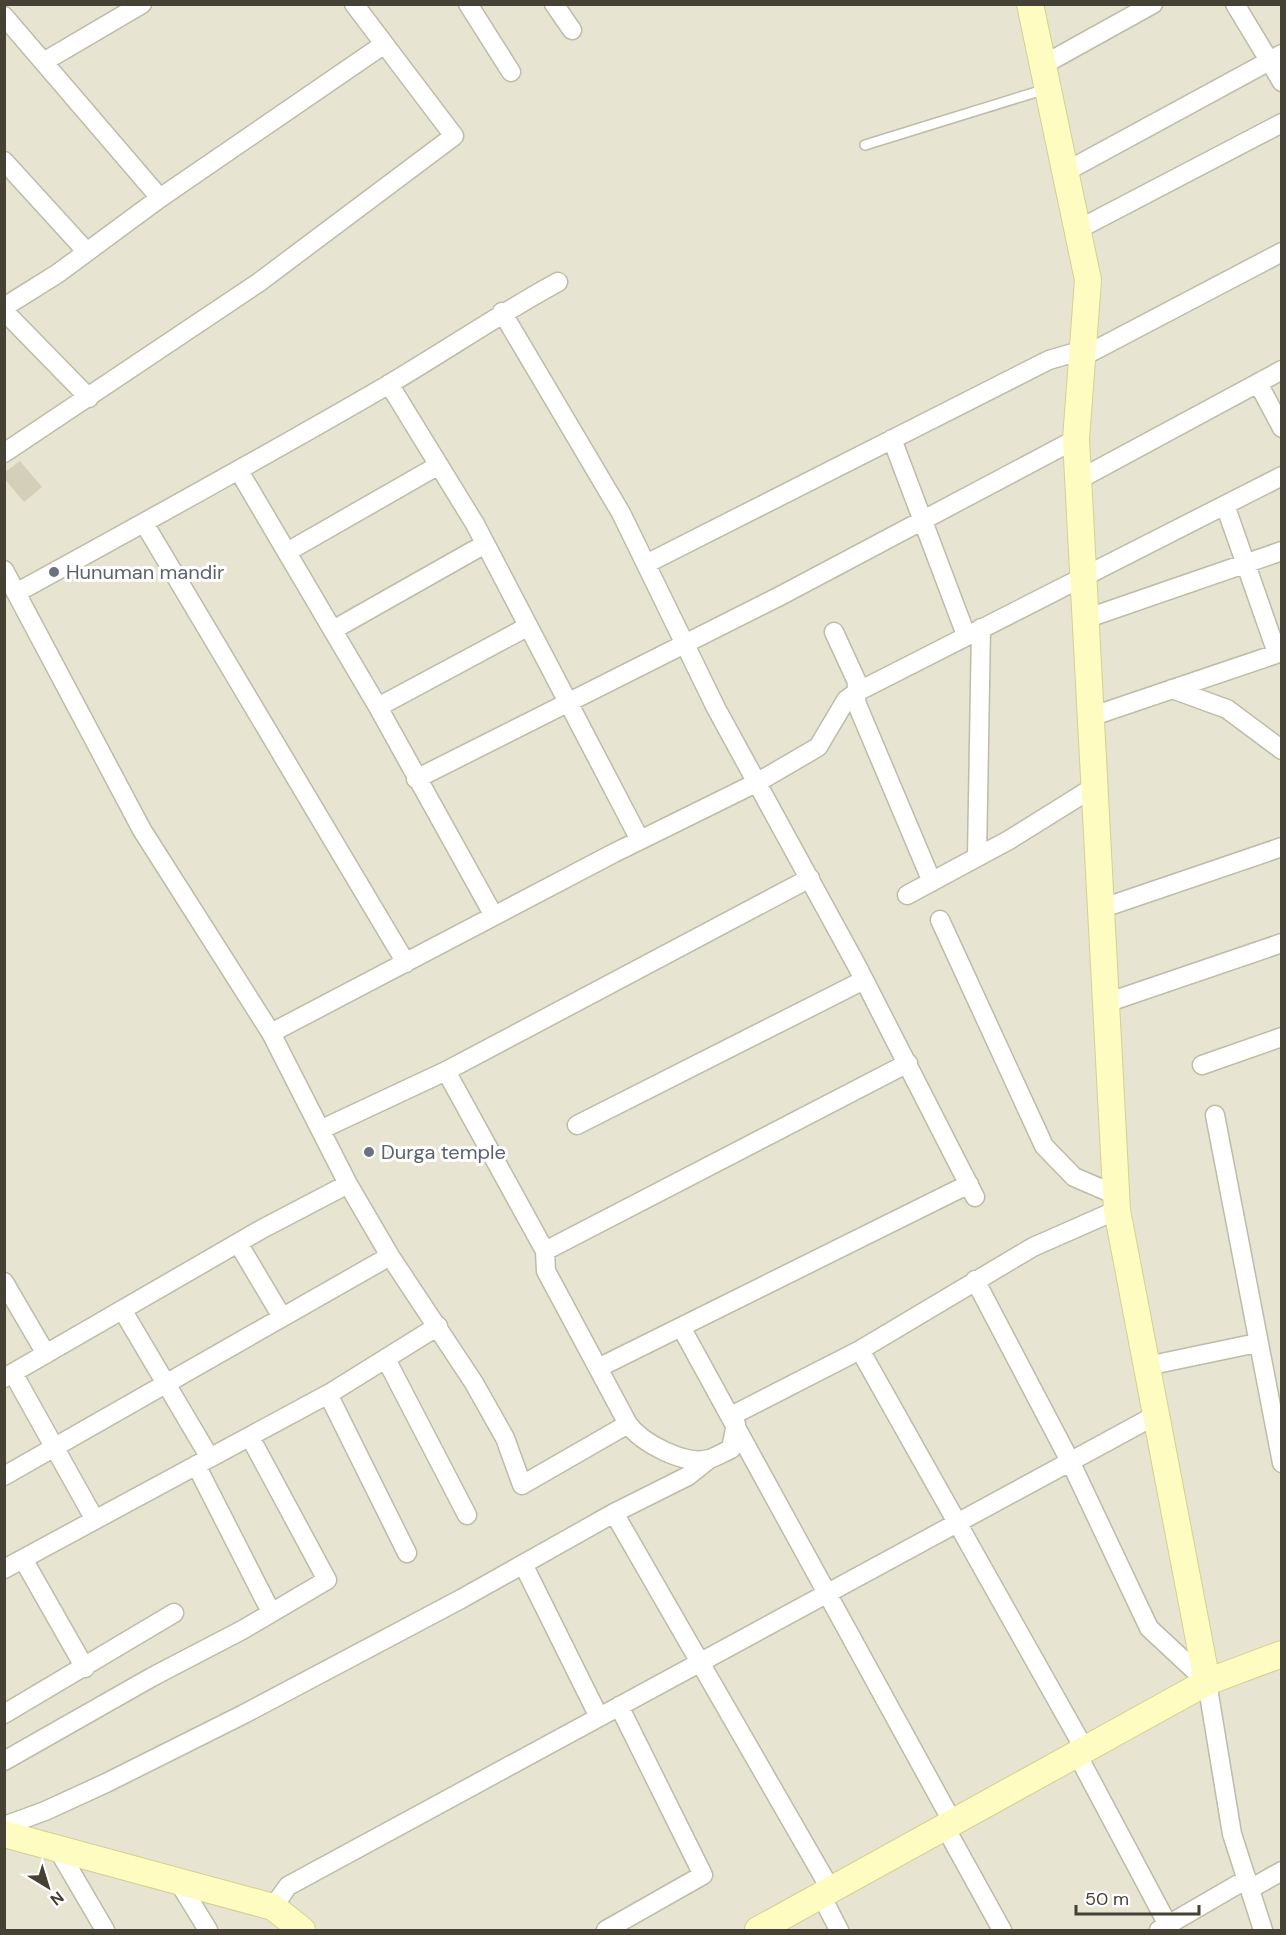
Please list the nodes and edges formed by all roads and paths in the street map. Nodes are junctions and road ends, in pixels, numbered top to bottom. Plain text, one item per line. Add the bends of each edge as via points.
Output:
1 (142, 4) edge
2 (354, 4) edge
3 (468, 4) edge
4 (554, 4) edge
5 (1030, 4) edge
6 (1153, 4) edge
7 (1235, 4) edge
8 (4, 15) edge
9 (572, 30) dead end
10 (383, 45) junction
11 (1275, 58) edge
12 (45, 61) junction
13 (511, 72) dead end
14 (1045, 77) junction
15 (1281, 82) edge
16 (1281, 123) edge
17 (865, 145) dead end
18 (4, 161) edge
19 (1065, 172) junction
20 (160, 198) junction
21 (1077, 230) junction
22 (87, 252) junction
23 (1281, 252) edge
24 (558, 282) dead end
25 (4, 309) edge
26 (502, 312) junction
27 (1082, 353) junction
28 (1281, 370) edge
29 (1258, 383) junction
30 (389, 384) junction
31 (89, 398) junction
32 (1281, 428) edge
33 (892, 439) junction
34 (1076, 439) junction
35 (4, 453) edge
36 (439, 465) junction
37 (239, 471) junction
38 (1281, 476) edge
39 (1078, 480) junction
40 (1225, 505) junction
41 (921, 521) junction
42 (144, 523) junction
43 (485, 544) junction
44 (1281, 551) edge
45 (287, 552) junction
46 (1248, 563) junction
47 (646, 564) junction
48 (4, 570) edge
49 (1083, 579) junction
50 (16, 593) junction
51 (1085, 619) junction
52 (527, 627) junction
53 (333, 630) junction
54 (834, 632) dead end
55 (973, 632) junction
56 (686, 644) junction
57 (1279, 652) edge
58 (1172, 689) junction
59 (857, 692) junction
60 (567, 704) junction
61 (378, 707) junction
62 (1090, 717) junction
63 (1281, 750) edge
64 (416, 780) junction
65 (758, 782) junction
66 (1094, 787) junction
67 (640, 840) junction
68 (1281, 847) edge
69 (977, 857) junction
70 (810, 879) junction
71 (932, 882) junction
72 (907, 895) dead end
73 (1100, 909) junction
74 (494, 916) junction
75 (940, 920) dead end
76 (1281, 943) edge
77 (406, 963) junction
78 (864, 980) junction
79 (1106, 1003) junction
80 (271, 1033) junction
81 (1281, 1036) edge
82 (908, 1063) junction
83 (1202, 1065) dead end
84 (446, 1071) junction
85 (1215, 1115) dead end
86 (577, 1125) dead end
87 (322, 1129) junction
88 (348, 1184) junction
89 (1116, 1202) junction
90 (238, 1243) junction
91 (545, 1251) junction
92 (390, 1256) junction
93 (975, 1280) junction
94 (4, 1282) edge
95 (123, 1311) junction
96 (282, 1317) junction
97 (438, 1326) junction
98 (681, 1327) junction
99 (1257, 1343) junction
100 (860, 1350) junction
101 (46, 1354) junction
102 (386, 1359) junction
103 (1147, 1366) junction
104 (598, 1368) junction
105 (9, 1375) edge
106 (166, 1383) junction
107 (328, 1394) junction
108 (1156, 1415) junction
109 (733, 1420) junction
110 (628, 1424) junction
111 (250, 1437) junction
112 (55, 1447) junction
113 (708, 1460) junction
114 (1070, 1461) junction
115 (203, 1462) junction
116 (1281, 1463) edge
117 (4, 1476) edge
118 (614, 1513) junction
119 (467, 1515) dead end
120 (95, 1520) junction
121 (955, 1523) junction
122 (407, 1553) dead end
123 (23, 1559) junction
124 (523, 1564) junction
125 (4, 1569) edge
126 (826, 1593) junction
127 (271, 1612) junction
128 (174, 1613) dead end
129 (1281, 1654) edge
130 (700, 1662) junction
131 (85, 1668) junction
132 (1207, 1682) junction
133 (619, 1706) junction
134 (4, 1714) edge
135 (599, 1717) junction
136 (1081, 1752) junction
137 (4, 1761) edge
138 (949, 1825) junction
139 (4, 1826) edge
140 (4, 1834) edge
141 (57, 1848) junction
142 (1281, 1871) edge
143 (178, 1881) junction
144 (1248, 1884) junction
145 (826, 1893) junction
146 (273, 1907) junction
147 (1164, 1928) edge
148 (105, 1930) edge
149 (208, 1930) edge
150 (302, 1930) edge
151 (606, 1930) edge
152 (758, 1930) edge
153 (839, 1930) edge
154 (1002, 1930) edge
155 (1263, 1930) edge

1 - 12 street
2 - 10 street
3 - 13 street
4 - 9 street
5 - 14 street
6 - 14 street
7 - 11 street
8 - 12 street
10 - 20 street
10 - 31 street via 454,136 258,283
11 - 15 street
11 - 19 street
12 - 20 street
14 - 17 lane
14 - 19 street
16 - 21 street
18 - 22 street
19 - 21 street
20 - 22 street
21 - 27 street via 1088,280
22 - 25 street
23 - 27 street
24 - 26 street
25 - 31 street
26 - 30 street
26 - 47 street via 621,513
27 - 33 street via 1048,360
27 - 34 street
28 - 29 street
29 - 32 street
29 - 39 street
30 - 36 street
30 - 37 street
31 - 35 street
33 - 41 street
33 - 47 street
34 - 39 street
34 - 41 street
36 - 43 street
36 - 45 street
37 - 42 street
37 - 45 street
38 - 40 street
39 - 49 street
40 - 46 street
40 - 49 street
41 - 55 street
41 - 56 street
42 - 50 street
42 - 77 street
43 - 52 street
43 - 53 street
44 - 46 street
45 - 53 street
46 - 51 street
46 - 57 street
47 - 56 street
48 - 50 street
49 - 51 street
49 - 55 street
50 - 80 street via 142,830
51 - 62 street
52 - 60 street
52 - 61 street
53 - 61 street
54 - 59 street via 857,682
55 - 59 street
55 - 69 street
56 - 60 street
56 - 65 street via 716,708
57 - 58 street
58 - 62 street
58 - 63 street via 1227,709
59 - 65 street via 846,699 818,747
59 - 71 street via 856,702
60 - 64 street
60 - 67 street
61 - 64 street
62 - 66 street
64 - 74 street
65 - 67 street
65 - 70 street
66 - 69 street
66 - 73 street
67 - 74 street
68 - 73 street
69 - 71 street
70 - 78 street
70 - 84 street
71 - 72 street
73 - 79 street
74 - 77 street
75 - 89 street via 1044,1146 1074,1177
76 - 79 street
77 - 80 street
78 - 82 street
78 - 86 street
79 - 89 street
80 - 87 street
81 - 83 street
82 - 91 street
82 - 98 street via 972,1190
84 - 87 street
84 - 91 street
85 - 99 street
87 - 88 street
88 - 90 street
88 - 92 street
89 - 93 street
89 - 103 street
90 - 95 street
90 - 96 street
91 - 104 street via 546,1271
92 - 96 street
92 - 97 street
93 - 100 street
93 - 114 street
94 - 101 street
95 - 101 street
95 - 106 street
96 - 106 street
97 - 102 street
97 - 110 street via 505,1438 522,1485
98 - 104 street
98 - 109 street
99 - 103 street
99 - 116 street
100 - 109 street
100 - 121 street
101 - 105 street
102 - 107 street
102 - 119 street
103 - 108 street
104 - 110 street
105 - 112 street
106 - 112 street
106 - 115 street
107 - 111 street
107 - 122 street
108 - 114 street
108 - 132 street
109 - 113 street via 731,1449
109 - 126 street
110 - 113 street via 634,1433 670,1455
111 - 115 street
111 - 127 street via 327,1580
112 - 117 street
112 - 120 street
113 - 118 street via 688,1476
114 - 121 street
114 - 132 street via 1149,1628
115 - 120 street
115 - 127 street
118 - 124 street
118 - 130 street
120 - 123 street
121 - 126 street
121 - 136 street
123 - 125 street
123 - 131 street
124 - 135 street
124 - 139 street via 138,1767
126 - 130 street
126 - 138 street
127 - 137 street
128 - 131 street
129 - 132 street
130 - 133 street
130 - 145 street
131 - 134 street
132 - 136 street
132 - 144 street via 1232,1834
133 - 135 street
133 - 151 street via 703,1875
135 - 146 street via 288,1886
136 - 138 street
136 - 147 street
138 - 145 street
138 - 154 street
140 - 141 street
141 - 143 street
141 - 148 street
142 - 144 street
143 - 146 street
143 - 149 street
144 - 147 street
144 - 155 street
145 - 152 street
145 - 153 street
146 - 150 street

